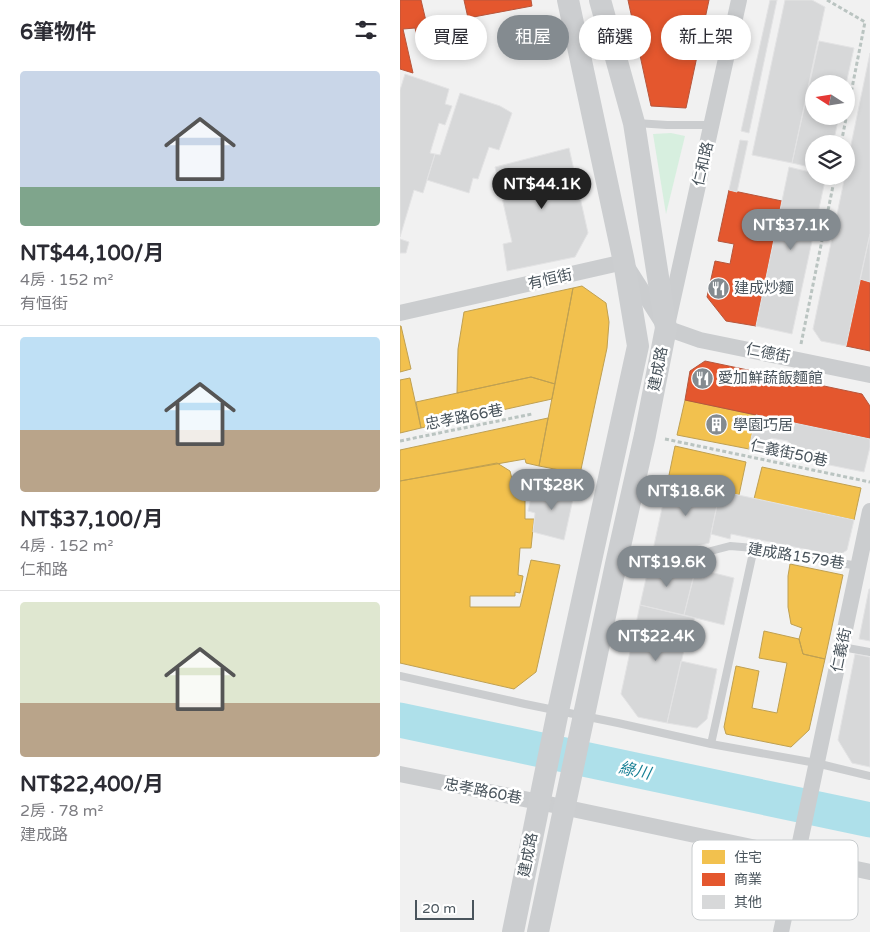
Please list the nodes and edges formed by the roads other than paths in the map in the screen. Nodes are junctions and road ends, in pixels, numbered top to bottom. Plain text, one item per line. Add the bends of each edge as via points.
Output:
1 (568, 0) edge
2 (600, 0) edge
3 (739, 0) edge
4 (634, 123) junction
5 (712, 125) junction
6 (624, 262) junction
7 (400, 313) edge
8 (666, 328) junction
9 (870, 375) edge
10 (870, 511) edge
11 (754, 548) junction
12 (616, 564) junction
13 (858, 566) junction
14 (842, 647) junction
15 (870, 652) edge
16 (400, 676) edge
17 (558, 711) junction
18 (584, 716) junction
19 (711, 744) junction
20 (816, 763) junction
21 (400, 774) edge
22 (870, 776) edge
23 (539, 802) junction
24 (565, 808) junction
25 (720, 840) edge
26 (800, 840) edge
27 (513, 932) edge
28 (538, 932) edge

1 - 6 street, 建成路
2 - 4 street, 建成路
3 - 5 street, 仁和路
4 - 5 lane
4 - 8 street, 建成路
5 - 8 street, 仁和路
6 - 7 street, 有恒街
6 - 8 street
6 - 17 street, 建成路 via 638,346
8 - 9 street, 仁德街 via 700,340
8 - 12 street, 建成路
10 - 13 street, 仁義街
11 - 12 lane, 建成路1579巷 via 730,546 680,559 648,556
11 - 13 lane, 建成路1579巷
11 - 19 lane
12 - 18 street, 建成路
13 - 14 street, 仁義街
14 - 15 lane
14 - 20 street, 仁義街
16 - 17 lane
17 - 18 lane
17 - 23 street, 建成路
18 - 19 lane
18 - 24 street, 建成路
19 - 20 lane
20 - 22 lane
20 - 26 street, 仁義街
21 - 23 street, 忠孝路60巷
23 - 24 street, 忠孝路60巷
23 - 27 street, 建成路
24 - 25 street, 忠孝路60巷
24 - 28 street, 建成路

